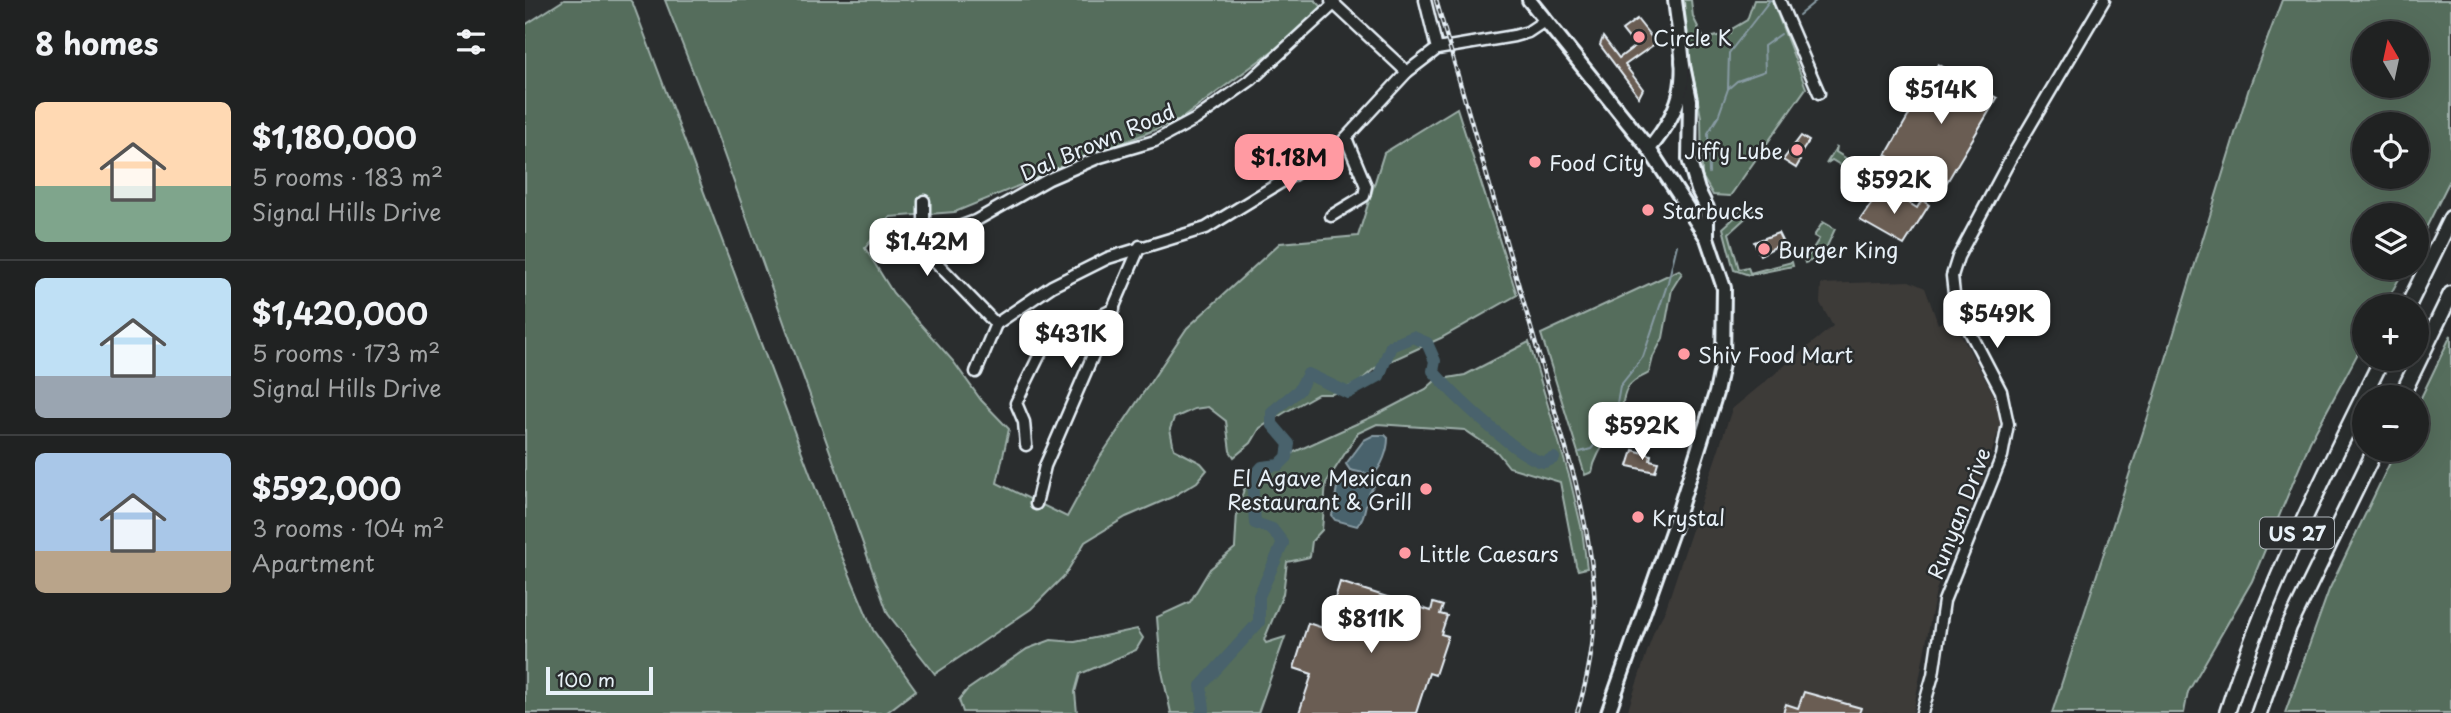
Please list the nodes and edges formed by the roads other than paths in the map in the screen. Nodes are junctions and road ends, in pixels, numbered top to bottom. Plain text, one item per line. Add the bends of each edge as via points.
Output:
1 (1425, 0) edge
2 (1529, 0) edge
3 (1675, 0) edge
4 (1779, 0) edge
5 (2104, 0) edge
6 (1332, 2) edge
7 (1546, 20) junction
8 (1437, 50) junction
9 (1682, 61) junction
10 (1406, 72) junction
11 (1819, 93) dead end
12 (1346, 138) junction
13 (1649, 149) junction
14 (924, 201) dead end
15 (1331, 216) dead end
16 (2451, 218) edge
17 (1707, 238) junction
18 (1140, 246) junction
19 (932, 248) junction
20 (2414, 294) edge
21 (2451, 295) edge
22 (1114, 309) junction
23 (996, 324) junction
24 (2376, 371) edge
25 (976, 372) dead end
26 (2407, 385) edge
27 (1026, 445) dead end
28 (2369, 462) edge
29 (1037, 504) dead end
30 (1608, 713) edge
31 (1922, 713) edge
32 (2227, 713) edge
33 (2259, 713) edge

1 - 8 street
2 - 7 main road
3 - 9 main road
4 - 11 street
5 - 31 street, Runyan Drive via 2011,158 1952,276 1955,303 2001,391 2008,424 2002,456 1944,601 1933,676
6 - 10 street
6 - 19 street, Dal Brown Road via 1251,80 1196,119 1156,141 1100,157 1049,179 948,231 935,239
7 - 8 street via 1514,36
7 - 13 main road
8 - 10 street
9 - 13 main road via 1679,101 1666,129
9 - 17 main road via 1690,100 1689,159 1707,208
10 - 12 street
12 - 15 street via 1366,187 1364,197
12 - 18 street via 1206,228
13 - 17 main road
14 - 19 street via 924,235
16 - 20 highway
17 - 30 main road via 1724,288 1723,359 1716,393
18 - 22 street
18 - 23 street via 1052,286
19 - 23 street via 940,269
21 - 26 highway
22 - 27 street via 1045,344 1016,402
22 - 29 street via 1045,466
23 - 25 street
24 - 32 highway, US 27 via 2279,571
28 - 33 highway, US 27 via 2289,627

